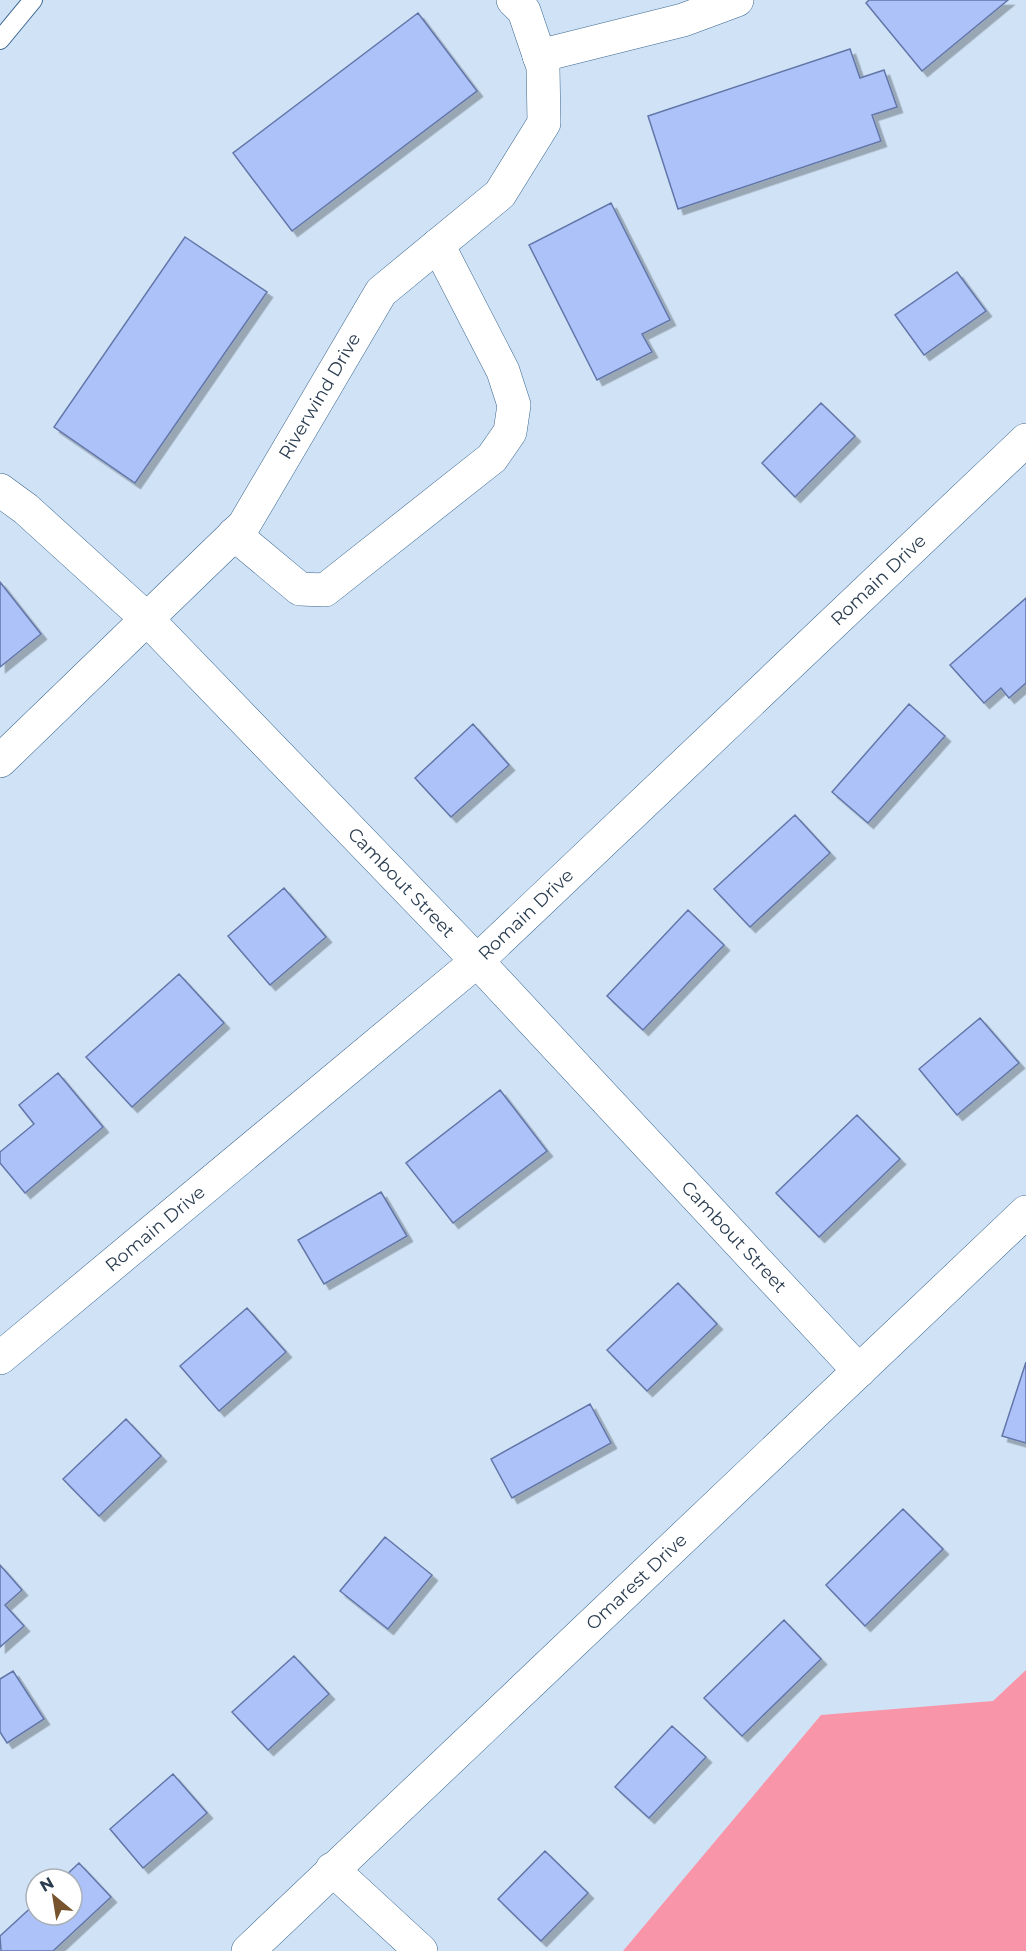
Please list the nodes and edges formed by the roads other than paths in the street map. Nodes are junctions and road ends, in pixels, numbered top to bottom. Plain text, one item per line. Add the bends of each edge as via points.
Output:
1 (33, 0) edge
2 (513, 0) edge
3 (737, 0) edge
4 (702, 6) edge
5 (0, 40) edge
6 (539, 56) junction
7 (438, 245) junction
8 (1026, 440) edge
9 (0, 490) edge
10 (234, 534) junction
11 (146, 618) junction
12 (0, 761) edge
13 (477, 961) junction
14 (1026, 1212) edge
15 (0, 1358) edge
16 (859, 1371) junction
17 (332, 1869) junction
18 (248, 1951) edge
19 (421, 1951) edge

1 - 5 lane
2 - 6 street, Riverwind Drive via 524,11
3 - 4 street
4 - 6 street via 683,20
6 - 7 street, Riverwind Drive via 543,67 544,123 500,194
7 - 10 street, Riverwind Drive via 381,292 244,525
7 - 10 street via 503,371 514,405 510,432 492,458 325,590 300,589
8 - 13 street, Romain Drive
9 - 11 street, Cambout Street
10 - 11 street, Riverwind Drive
11 - 12 street, Riverwind Drive
11 - 13 street, Cambout Street
13 - 15 street, Romain Drive
13 - 16 street, Cambout Street
14 - 16 street, Omarest Drive
16 - 17 street, Omarest Drive
17 - 18 street, Omarest Drive
17 - 19 street

